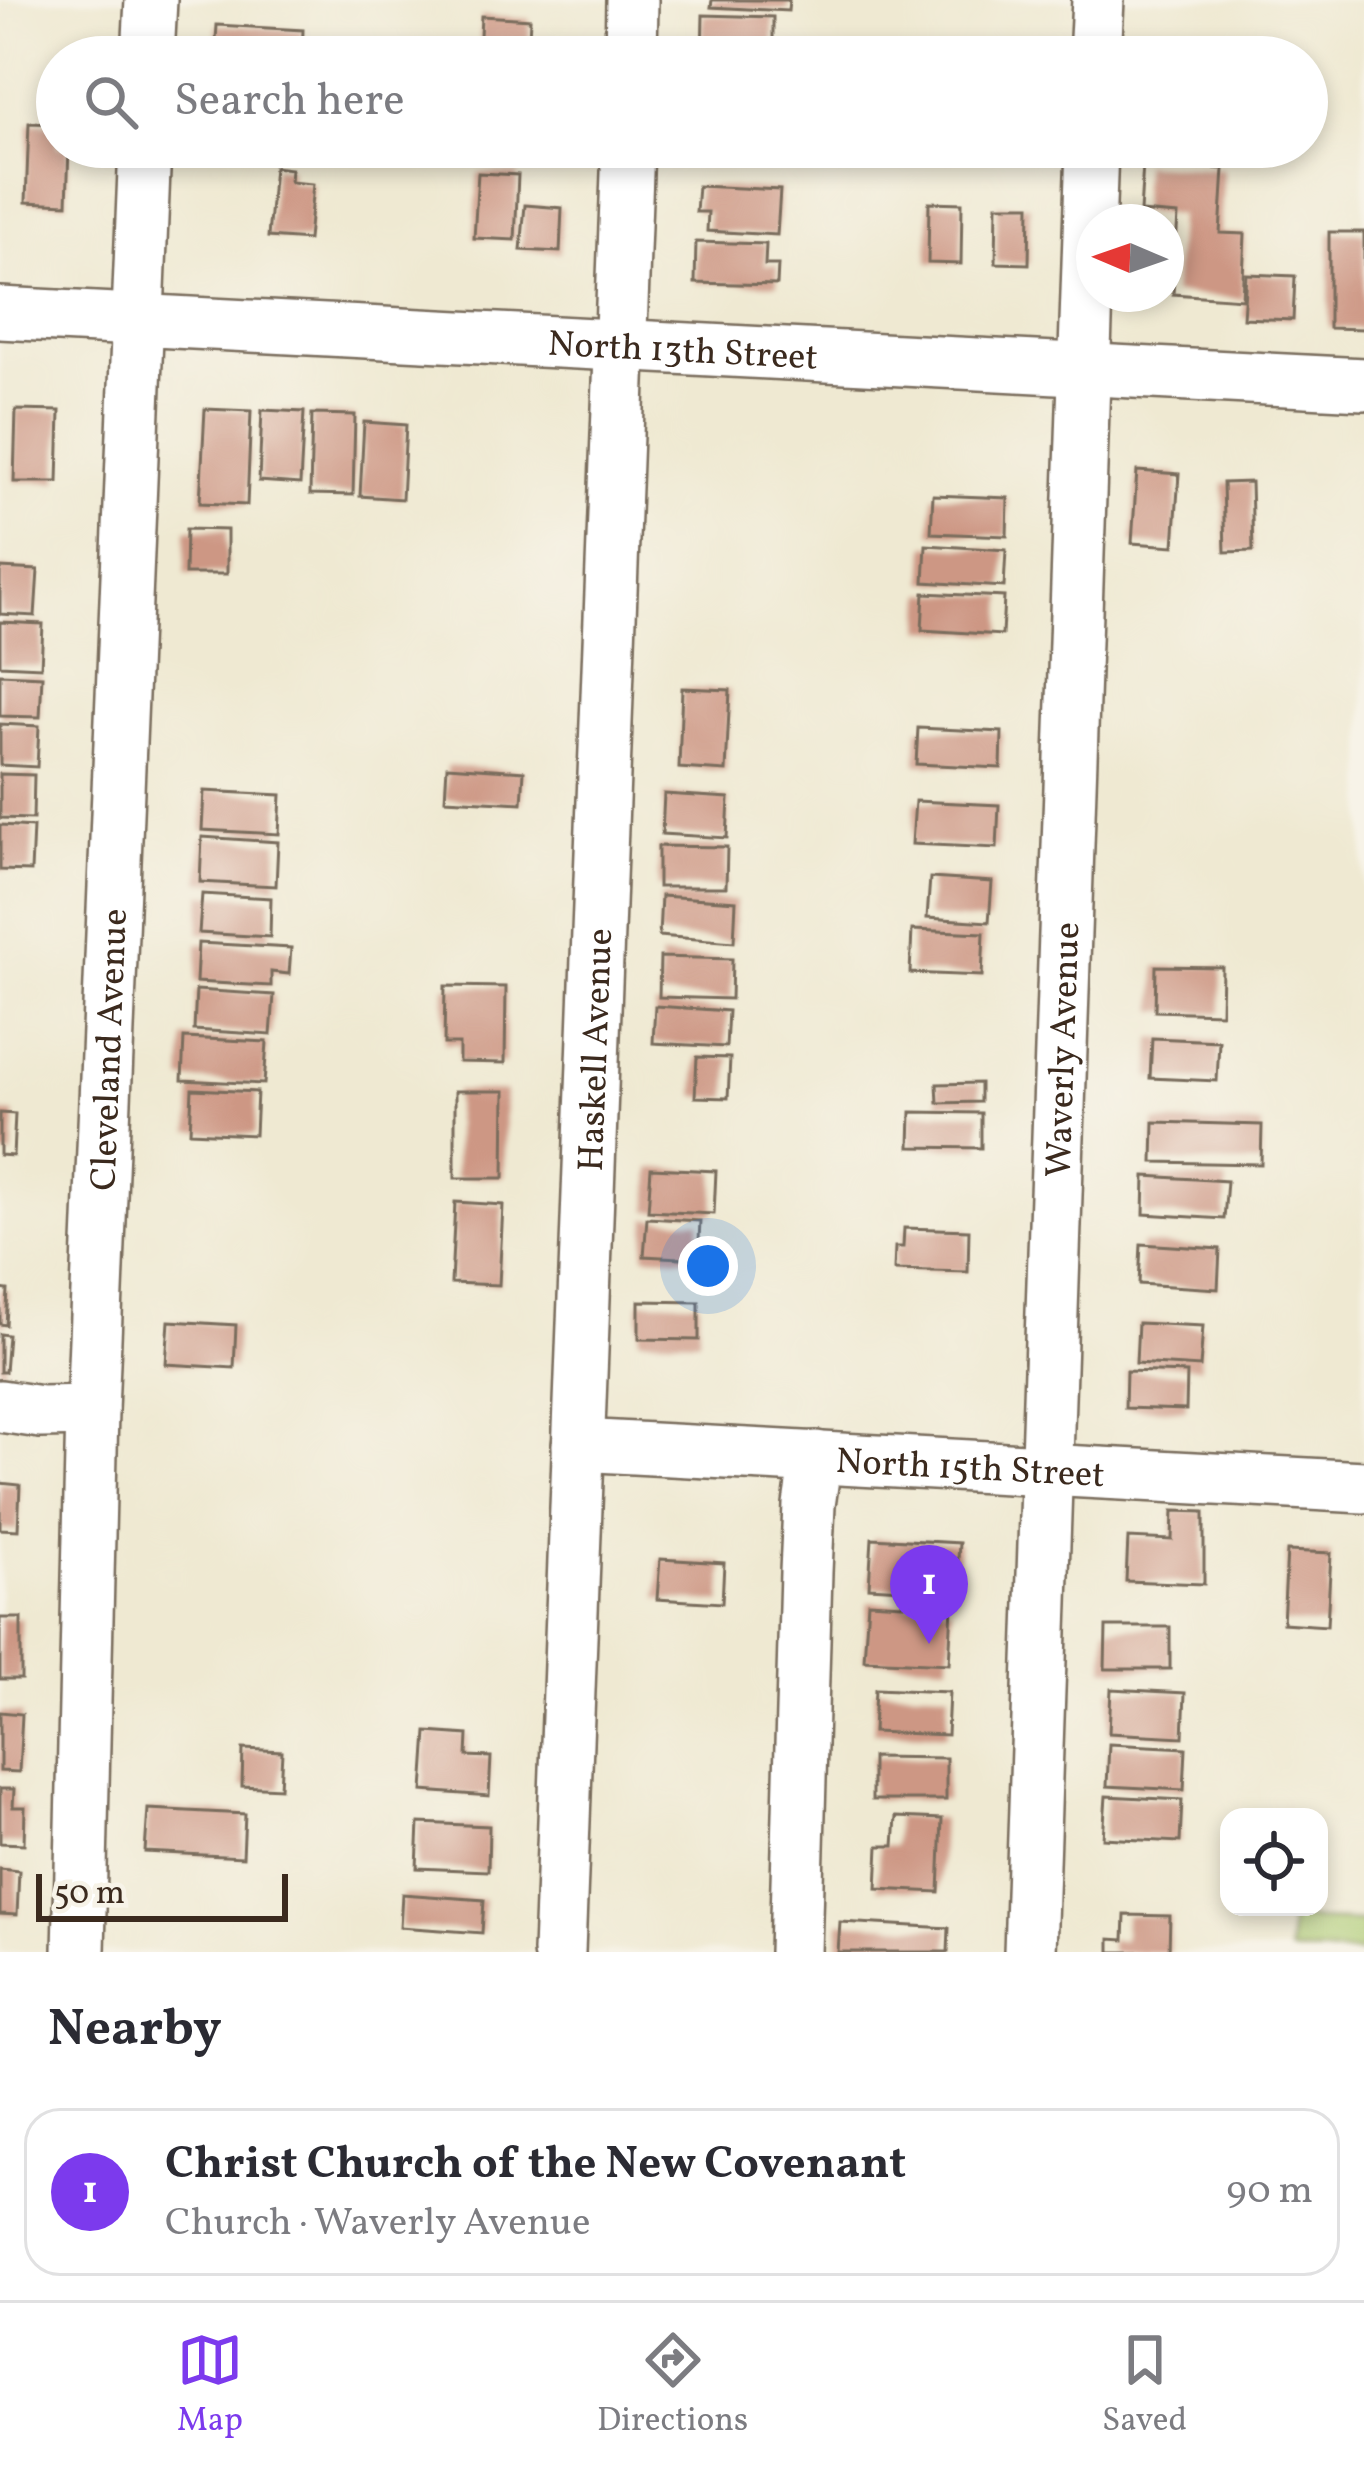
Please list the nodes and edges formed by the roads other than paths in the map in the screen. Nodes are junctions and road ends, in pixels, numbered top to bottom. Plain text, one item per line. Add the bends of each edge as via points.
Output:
1 (151, 0) edge
2 (632, 0) edge
3 (1098, 0) edge
4 (149, 36) edge
5 (631, 36) edge
6 (1096, 36) edge
7 (144, 168) edge
8 (627, 168) edge
9 (1091, 168) edge
10 (0, 313) edge
11 (138, 319) junction
12 (623, 347) junction
13 (1083, 368) junction
14 (1364, 384) edge
15 (0, 1406) edge
16 (92, 1411) junction
17 (578, 1445) junction
18 (816, 1457) junction
19 (1045, 1468) junction
20 (1364, 1486) edge
21 (79, 1952) edge
22 (559, 1952) edge
23 (795, 1952) edge
24 (1030, 1952) edge

1 - 4 street
2 - 5 street
3 - 6 street
7 - 11 street, Cleveland Avenue
8 - 12 street, Haskell Avenue
9 - 13 street, Waverly Avenue
10 - 11 street, North 13th Street
11 - 12 street, North 13th Street
11 - 16 street, Cleveland Avenue
12 - 13 street, North 13th Street
12 - 17 street, Haskell Avenue
13 - 14 street, North 13th Street
13 - 19 street, Waverly Avenue
15 - 16 street
16 - 21 street, Cleveland Avenue
17 - 18 street, North 15th Street
17 - 22 street, Haskell Avenue
18 - 19 street, North 15th Street
18 - 23 street
19 - 20 street, North 15th Street
19 - 24 street, Waverly Avenue

